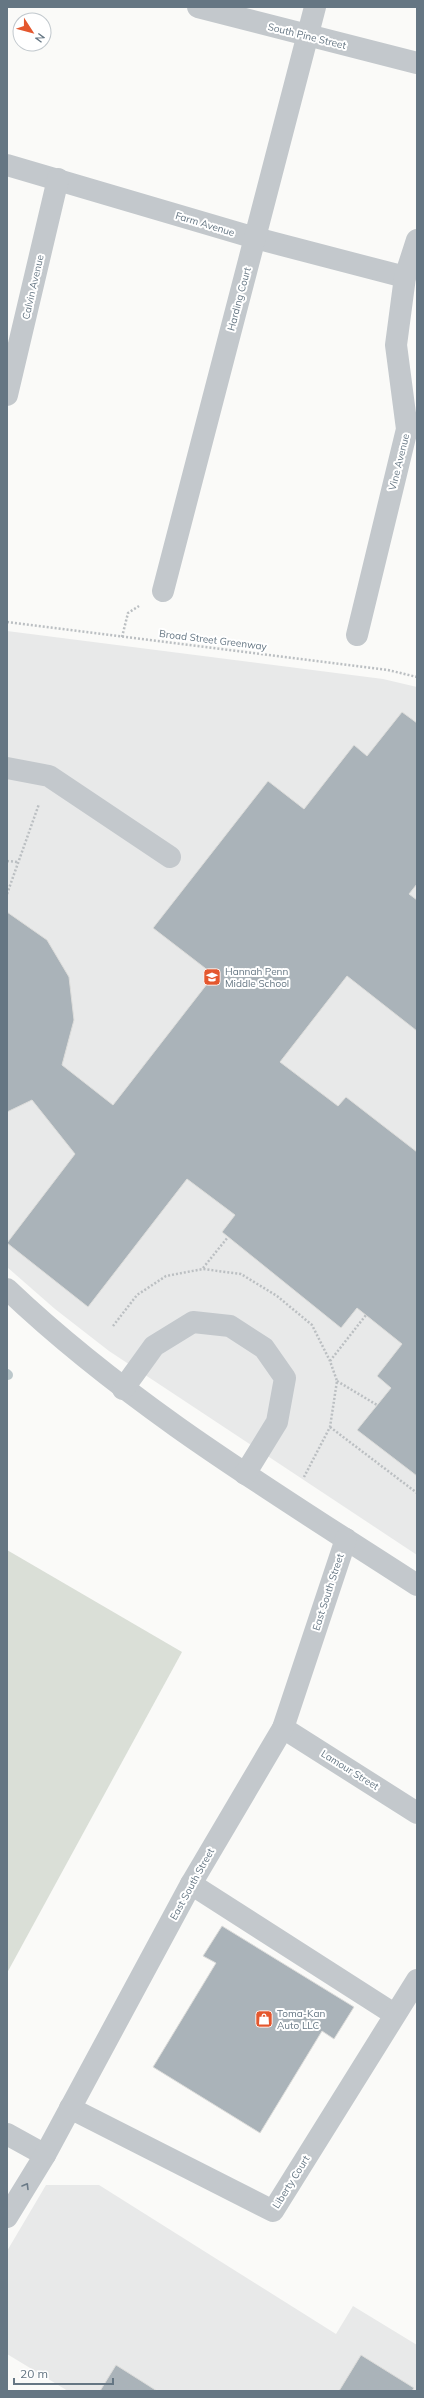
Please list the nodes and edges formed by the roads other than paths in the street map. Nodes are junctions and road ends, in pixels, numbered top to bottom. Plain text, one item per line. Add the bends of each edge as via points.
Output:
1 (198, 7) edge
2 (315, 7) edge
3 (308, 37) junction
4 (417, 63) edge
5 (7, 165) edge
6 (58, 179) junction
7 (255, 238) junction
8 (417, 240) edge
9 (405, 277) junction
10 (7, 396) edge
11 (163, 591) road end
12 (357, 635) dead end
13 (7, 768) edge
14 (170, 857) dead end
15 (7, 1289) edge
16 (123, 1389) junction
17 (245, 1474) junction
18 (346, 1539) junction
19 (417, 1585) edge
20 (283, 1728) junction
21 (417, 1812) edge
22 (191, 1884) junction
23 (417, 1980) edge
24 (394, 2014) junction
25 (70, 2108) junction
26 (7, 2134) edge
27 (45, 2155) junction
28 (7, 2217) edge

1 - 3 street, South Pine Street
2 - 3 street, Harding Court
3 - 4 street, South Pine Street
3 - 7 street, Harding Court
5 - 6 street, Farm Avenue
6 - 7 street, Farm Avenue
6 - 10 street, Calvin Avenue
7 - 9 street, Farm Avenue
7 - 11 street, Harding Court
8 - 9 street, Vine Avenue
9 - 12 street, Vine Avenue via 396,345 407,429
13 - 14 street via 49,776
15 - 16 street via 50,1330
16 - 17 street
16 - 17 street via 154,1346 193,1322 230,1326 264,1348 285,1378 277,1422
17 - 18 street
18 - 19 street
18 - 20 street, East South Street
20 - 21 street, Lamour Street
20 - 22 street, East South Street
22 - 24 street
22 - 25 street, East South Street
23 - 24 street, Liberty Court
24 - 25 street, Liberty Court via 273,2211
25 - 27 street, East South Street
26 - 27 street
28 -> 27 street, East South Street

